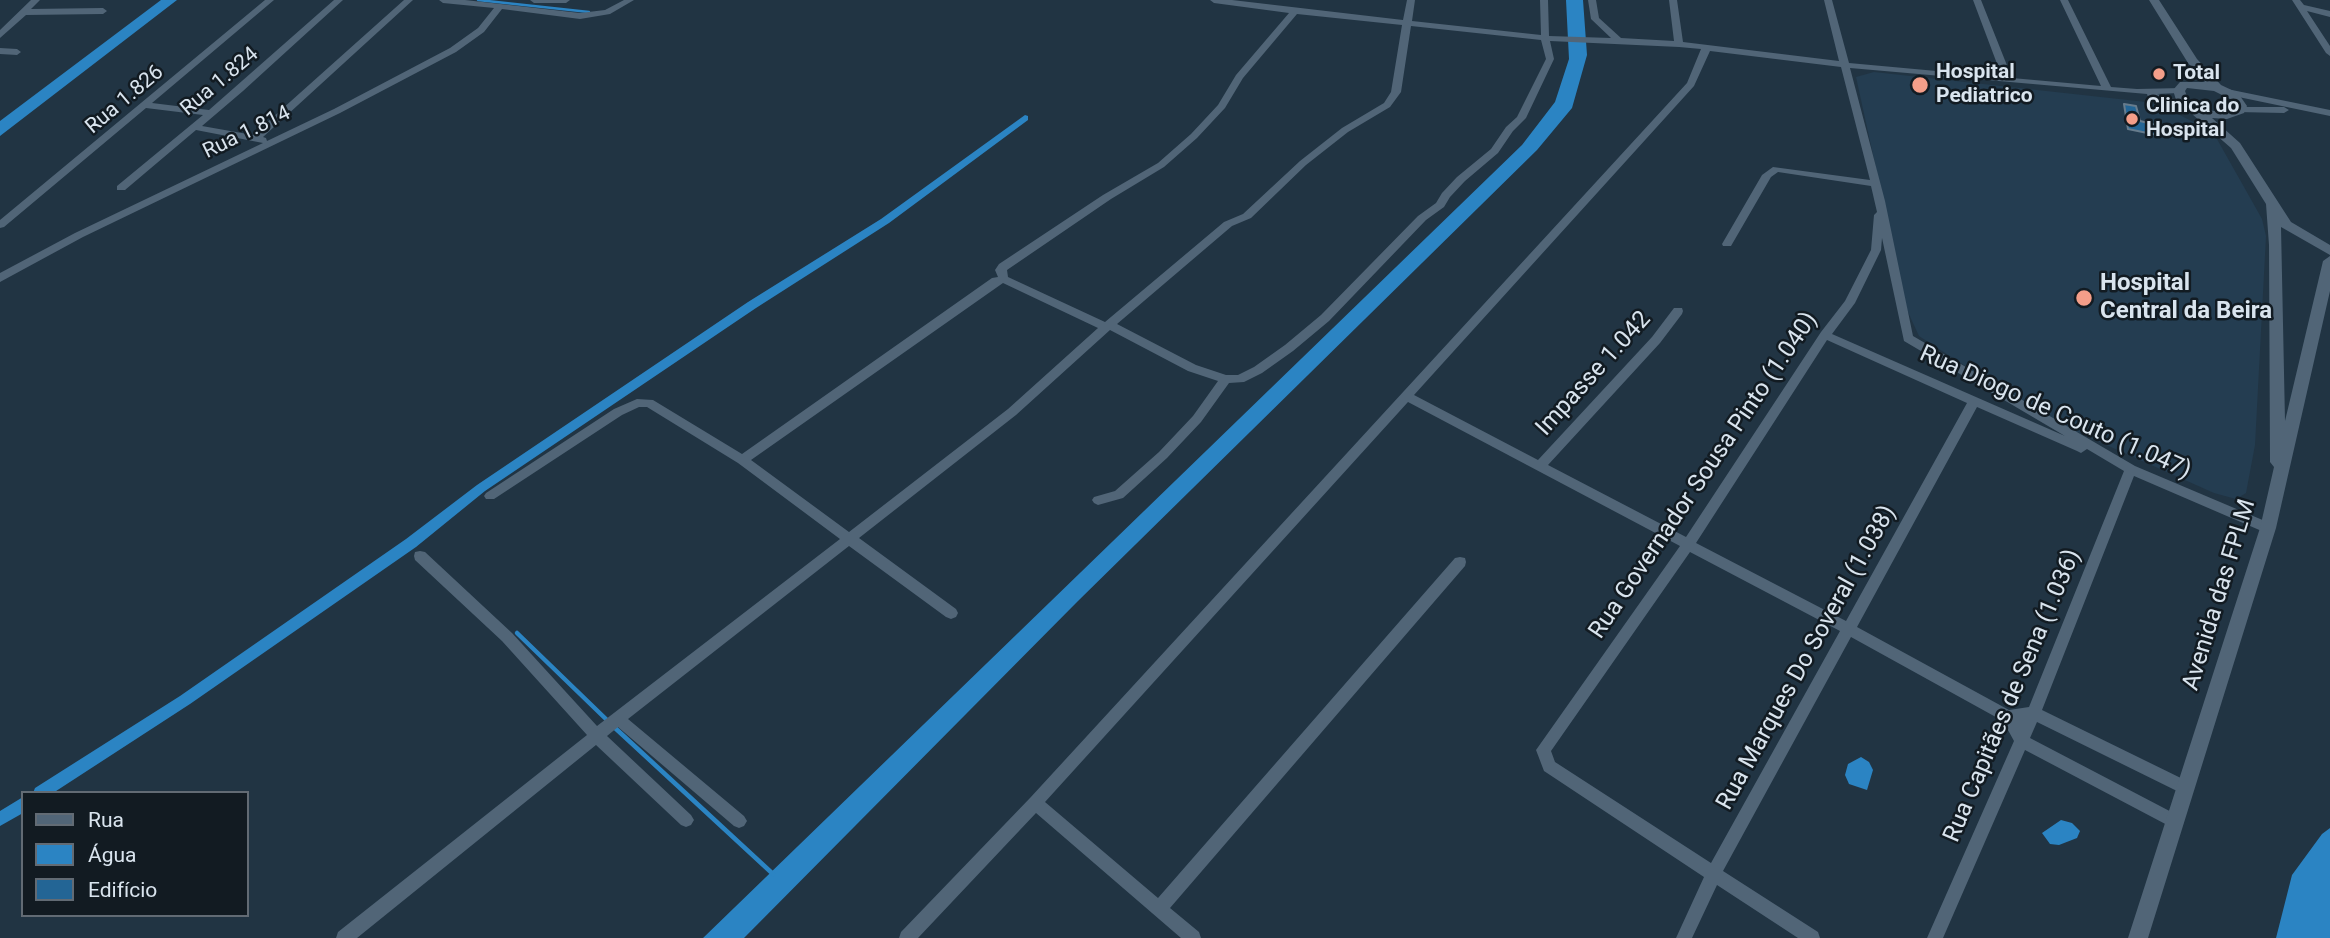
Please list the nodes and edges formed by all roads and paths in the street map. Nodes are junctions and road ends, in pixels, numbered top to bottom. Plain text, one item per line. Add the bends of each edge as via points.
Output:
1 (36, 0) edge
2 (270, 0) edge
3 (339, 0) edge
4 (409, 0) edge
5 (446, 0) edge
6 (534, 0) edge
7 (566, 0) edge
8 (630, 0) edge
9 (1214, 0) edge
10 (1411, 0) edge
11 (1545, 0) edge
12 (1592, 0) edge
13 (1673, 0) edge
14 (1828, 0) edge
15 (1977, 0) edge
16 (2064, 0) edge
17 (2154, 0) edge
18 (2298, 4) edge
19 (500, 6) junction
20 (103, 11) dead end
21 (24, 12) junction
22 (1294, 12) junction
23 (2330, 14) edge
24 (1408, 22) junction
25 (0, 35) edge
26 (2173, 35) junction
27 (1545, 38) junction
28 (1558, 39) joint
29 (1619, 41) junction
30 (1679, 44) junction
31 (1706, 49) junction
32 (0, 51) edge
33 (17, 52) dead end
34 (2330, 52) edge
35 (1846, 65) junction
36 (2008, 80) junction
37 (2107, 88) junction
38 (2182, 88) junction
39 (2222, 90) junction
40 (2137, 92) junction
41 (146, 105) junction
42 (2191, 107) junction
43 (2305, 109) junction
44 (2239, 112) junction
45 (212, 113) junction
46 (2330, 113) edge
47 (194, 127) junction
48 (256, 138) junction
49 (270, 142) junction
50 (2236, 146) junction
51 (1876, 184) junction
52 (121, 187) dead end
53 (1881, 201) junction
54 (2272, 206) junction
55 (0, 225) edge
56 (1727, 244) dead end
57 (2330, 251) edge
58 (2330, 261) edge
59 (0, 278) edge
60 (1004, 279) junction
61 (1678, 311) dead end
62 (1108, 326) junction
63 (1825, 335) junction
64 (1226, 379) junction
65 (1405, 395) junction
66 (1974, 401) junction
67 (742, 460) junction
68 (1541, 465) junction
69 (2131, 470) junction
70 (2278, 482) junction
71 (490, 496) dead end
72 (1097, 500) dead end
73 (2268, 528) junction
74 (850, 540) junction
75 (1689, 543) junction
76 (420, 556) dead end
77 (1460, 562) dead end
78 (951, 613) dead end
79 (1849, 629) junction
80 (2034, 713) junction
81 (2008, 717) junction
82 (617, 718) junction
83 (596, 735) junction
84 (2022, 741) junction
85 (2186, 788) junction
86 (1035, 803) junction
87 (686, 820) dead end
88 (739, 821) dead end
89 (2176, 822) junction
90 (1714, 873) junction
91 (1160, 908) junction
92 (344, 938) edge
93 (907, 938) edge
94 (1193, 938) edge
95 (1684, 938) edge
96 (1812, 938) edge
97 (1934, 938) edge
98 (2138, 938) edge

1 - 21 street
2 - 41 street, Rua 1.826
3 - 45 street, Rua 1.824
4 - 48 street
5 - 19 street
6 - 7 street
8 - 19 street via 596,16
9 - 22 street
10 - 24 street
11 - 27 street
12 - 29 street via 1595,19
13 - 30 street
14 - 35 street
15 - 36 street
16 - 37 street
17 - 26 street
18 - 23 street
18 - 34 street
19 - 49 street, Rua 1.814 via 481,30 453,50
20 - 21 street
21 - 25 street
22 - 24 street
22 - 60 street via 1194,136 1161,165 1003,267
24 - 27 street
24 - 62 street via 1396,92 1387,105 1303,163 1247,216 1228,224
26 - 38 street via 2181,60
26 - 39 street via 2201,72
27 - 28 street
27 - 64 street via 1550,59 1521,118 1495,151 1461,179 1325,318 1258,370 1240,379
28 - 29 street
29 - 30 street
30 - 31 street
31 - 35 street
31 - 65 street via 1691,84
32 - 33 street
35 - 36 street
35 - 51 street
36 - 37 street
37 - 40 street
38 - 39 street via 2199,84
38 - 40 street
38 - 42 street via 2179,94
39 - 43 street
39 - 44 street via 2239,101
40 - 42 street
41 - 45 street
41 - 55 street, Rua 1.826
42 - 44 street via 2223,116
42 - 50 street
43 - 44 street
43 - 46 street
44 - 50 street
45 - 47 street, Rua 1.824
47 - 48 street
47 - 52 street, Rua 1.824
48 - 49 street
49 - 59 street, Rua 1.814
50 - 54 street
51 - 53 street
51 - 56 street via 1776,169
53 - 63 street, Rua Governador Sousa Pinto (1.040) via 1876,250 1850,303
53 - 69 street via 1908,338
54 - 57 street via 2296,233
54 - 70 street
58 - 70 street, Avenida das FPLM
60 - 62 street
60 - 67 street
61 - 68 street, Impasse 1.042
62 - 64 street via 1192,368
62 - 74 street via 1012,412
63 - 66 street, Rua Diogo de Couto (1.047)
63 - 75 street, Rua Governador Sousa Pinto (1.040)
64 - 72 street via 1163,456 1119,495
65 - 68 street
65 - 86 street
66 - 69 street, Rua Diogo de Couto (1.047)
66 - 79 street, Rua Marques Do Soveral (1.038)
67 - 71 street via 661,408 637,404
67 - 74 street
68 - 75 street
69 - 73 street, Rua Diogo de Couto (1.047)
69 - 80 street, Rua Capitães de Sena (1.036)
70 - 73 street, Avenida das FPLM
73 - 85 street, Avenida das FPLM
74 - 78 street
74 - 82 street
75 - 79 street
75 - 90 street, Rua Governador Sousa Pinto (1.040) via 1544,750 1549,766
76 - 83 street via 537,667
77 - 91 street
79 - 81 street
79 - 90 street, Rua Marques Do Soveral (1.038)
80 - 81 street
80 - 84 street, Rua Capitães de Sena (1.036)
80 - 85 street
81 - 84 street
82 - 83 street
82 - 88 street
83 - 87 street
83 - 92 street
84 - 89 street
84 - 97 street, Rua Capitães de Sena (1.036)
85 - 89 street, Avenida das FPLM
86 - 91 street
86 - 93 street
89 - 98 street, Avenida das FPLM
90 - 95 street, Rua Marques Do Soveral (1.038)
90 - 96 street
91 - 94 street

